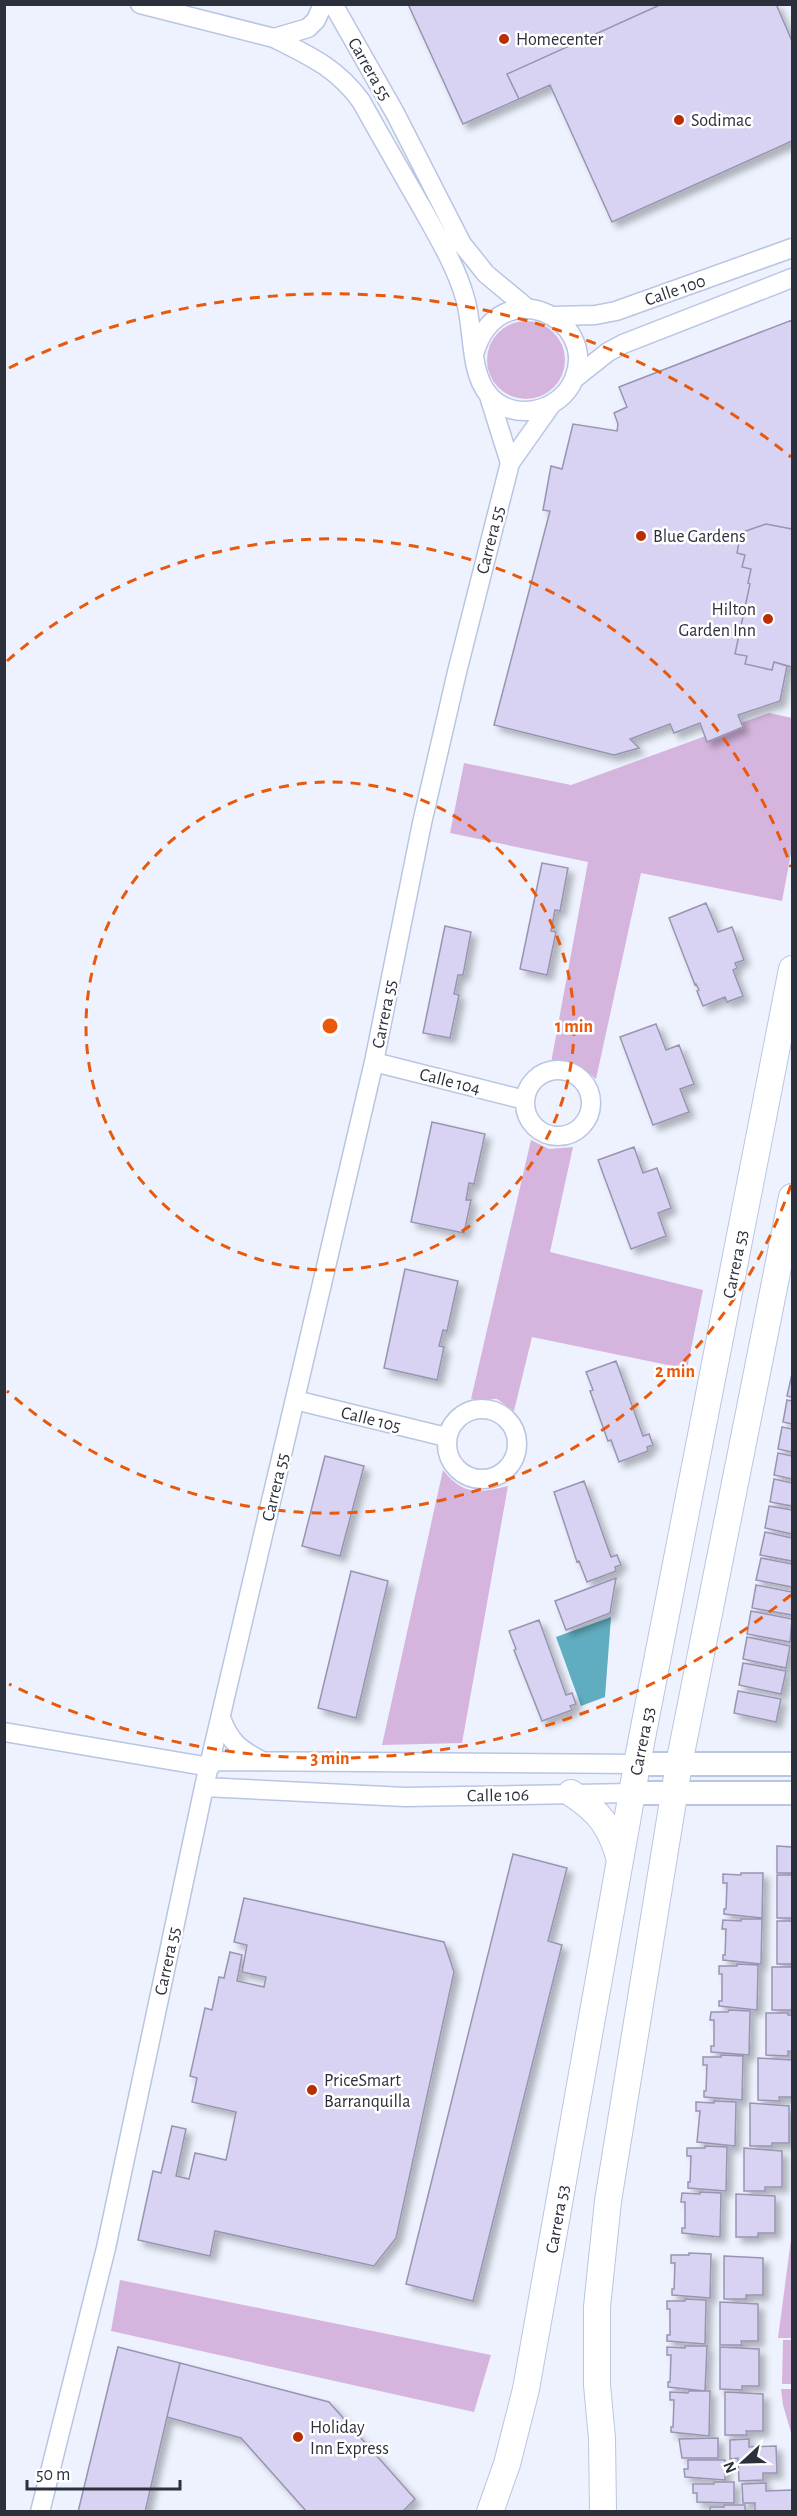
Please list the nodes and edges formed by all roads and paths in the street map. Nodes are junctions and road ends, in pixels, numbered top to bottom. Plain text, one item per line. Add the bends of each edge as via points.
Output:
1 (140, 4) edge
2 (323, 4) edge
3 (333, 4) edge
4 (274, 38) junction
5 (792, 248) edge
6 (792, 278) edge
7 (527, 308) junction
8 (554, 316) junction
9 (475, 351) junction
10 (574, 379) junction
11 (489, 396) junction
12 (551, 405) junction
13 (510, 463) junction
14 (792, 969) edge
15 (374, 1062) junction
16 (525, 1100) dead end
17 (792, 1197) edge
18 (295, 1400) junction
19 (446, 1437) dead end
20 (220, 1718) junction
21 (4, 1732) edge
22 (285, 1763) junction
23 (211, 1764) junction
24 (638, 1764) junction
25 (679, 1764) junction
26 (792, 1764) edge
27 (204, 1787) junction
28 (674, 1792) junction
29 (632, 1793) junction
30 (792, 1793) edge
31 (571, 1794) junction
32 (621, 1860) junction
33 (602, 2438) junction
34 (40, 2511) edge
35 (490, 2511) edge
36 (603, 2511) edge
37 (618, 2511) edge

1 - 4 street, Carrera 55
2 - 4 street via 308,28
3 - 7 street, Carrera 55 via 395,113 462,244 486,274
4 - 9 street, Carrera 55 via 334,70 361,101 450,257 466,300
5 - 8 street, Calle 100 via 616,311
6 - 10 street, Calle 100 via 623,344
7 - 8 street
7 - 9 street via 499,315 479,337
8 - 10 street via 567,328 575,344 578,362
9 - 11 street via 475,367
10 - 12 street via 565,394
11 - 12 street via 519,411
11 - 13 street
12 - 13 street, Carrera 55
13 - 15 street, Carrera 55 via 424,812
14 - 24 main road, Carrera 53
15 - 16 street, Calle 104
15 - 18 street, Carrera 55
17 - 25 main road
18 - 19 street, Calle 105
18 - 20 street, Carrera 55
20 - 22 street, Calle 106 via 228,1736 244,1752 263,1761
20 - 23 street, Carrera 55
21 - 23 street, Calle 106
22 - 23 street, Calle 106
22 - 24 street, Calle 106
23 - 27 street, Carrera 55
24 - 25 street, Calle 106
24 - 29 main road, Carrera 53
25 - 26 street, Calle 106
25 - 28 main road
27 - 31 street, Calle 106 via 405,1797
27 - 34 street, Carrera 55 via 106,2248
28 - 29 street, Calle 106
28 - 30 street, Calle 106
28 - 33 main road via 608,2201 597,2307
29 - 31 street, Calle 106
29 - 32 main road, Carrera 53
31 - 32 main road via 604,1821
32 - 35 main road, Carrera 53 via 526,2389 507,2464
33 - 36 main road
33 - 37 main road

